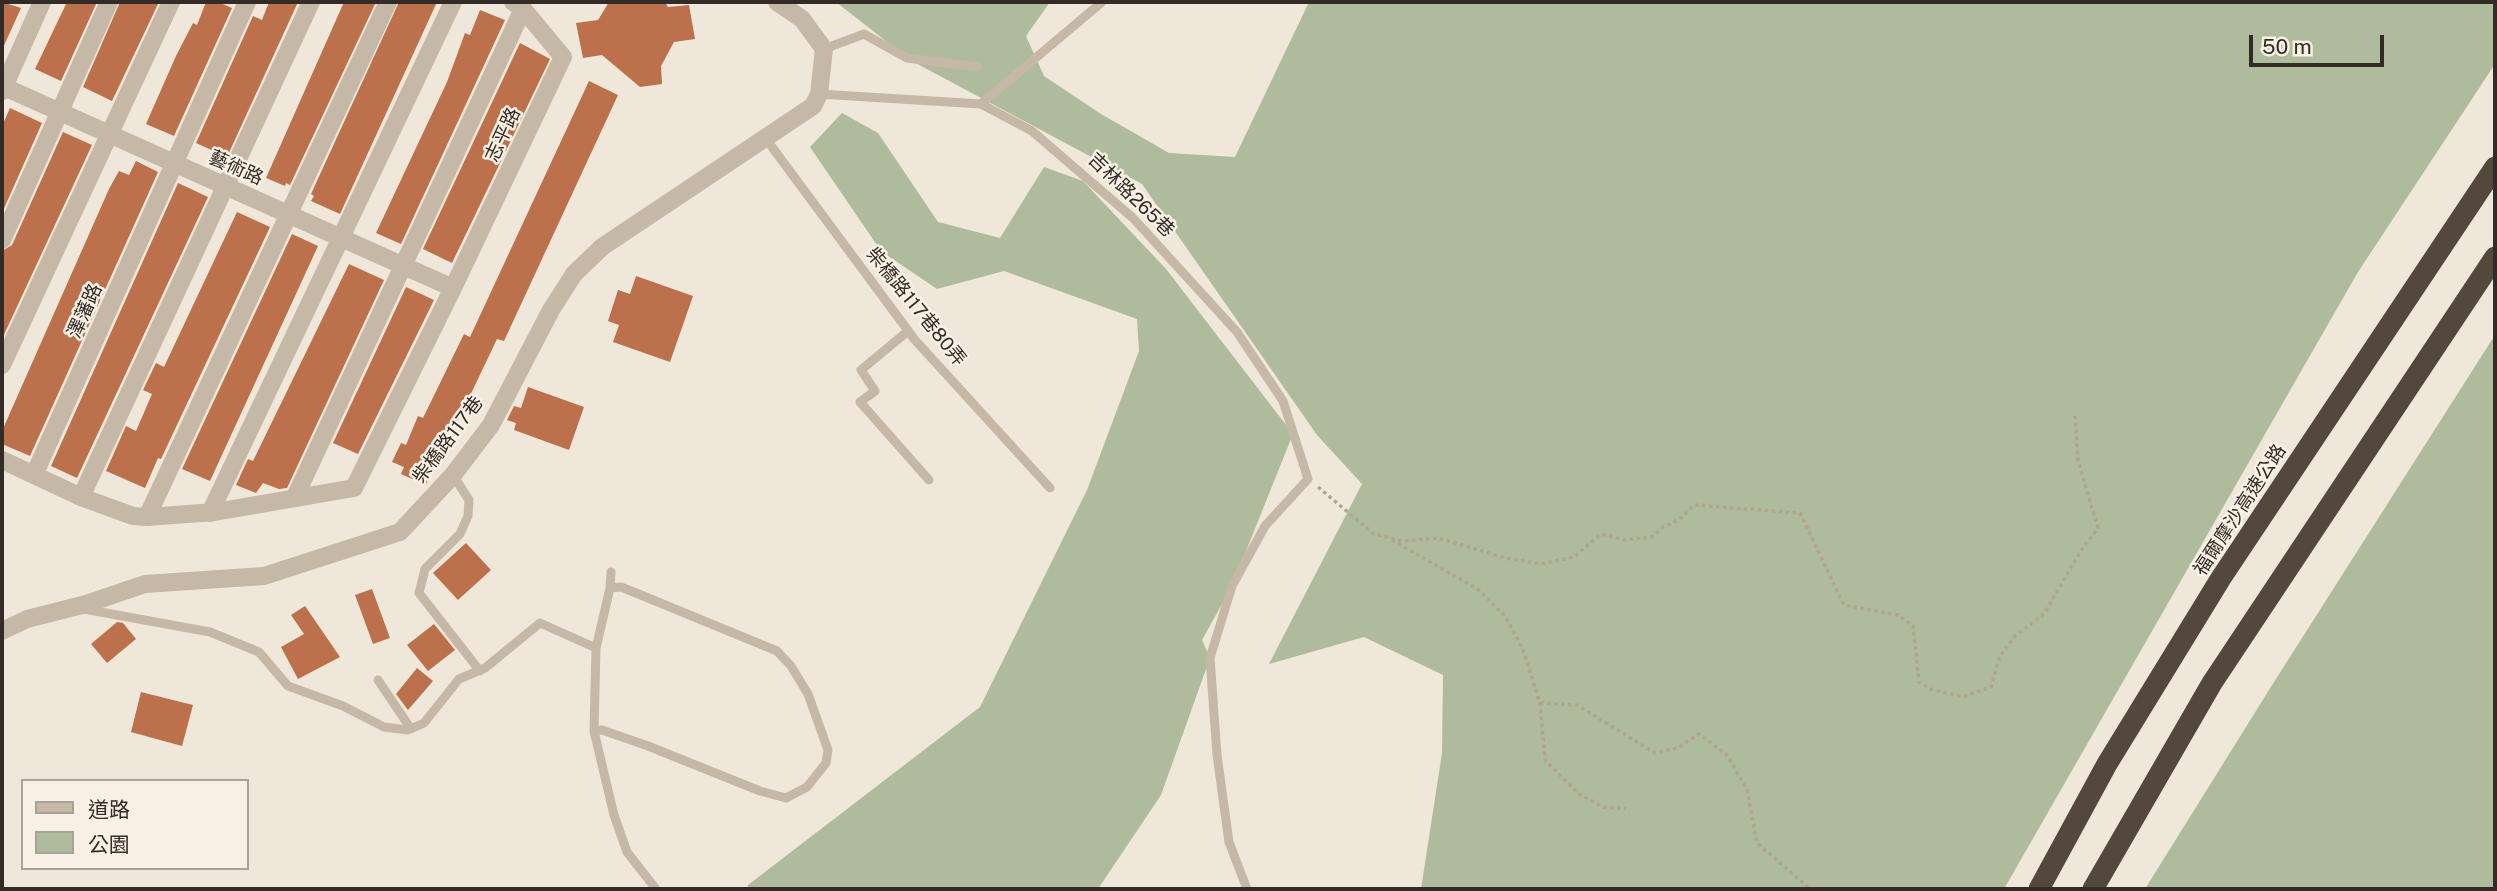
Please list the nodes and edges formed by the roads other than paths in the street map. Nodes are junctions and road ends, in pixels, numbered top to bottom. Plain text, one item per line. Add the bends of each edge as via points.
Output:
1 (42, 2) edge
2 (109, 2) edge
3 (172, 2) edge
4 (247, 2) edge
5 (311, 2) edge
6 (388, 2) edge
7 (453, 2) edge
8 (777, 2) edge
9 (1102, 2) edge
10 (518, 5) edge
11 (824, 49) junction
12 (977, 67) dead end
13 (2, 88) edge
14 (818, 94) junction
15 (981, 104) junction
16 (58, 112) junction
17 (108, 136) junction
18 (766, 139) junction
19 (174, 164) junction
20 (2495, 167) edge
21 (226, 187) junction
22 (289, 214) junction
23 (340, 239) junction
24 (2, 240) edge
25 (2495, 257) edge
26 (402, 267) junction
27 (453, 288) junction
28 (908, 331) junction
29 (2, 365) edge
30 (2, 460) edge
31 (34, 475) junction
32 (453, 475) junction
33 (929, 480) dead end
34 (1050, 488) dead end
35 (80, 497) junction
36 (295, 497) junction
37 (210, 513) junction
38 (147, 517) junction
39 (611, 572) dead end
40 (610, 589) junction
41 (74, 607) junction
42 (2, 631) edge
43 (596, 648) junction
44 (480, 671) junction
45 (378, 680) dead end
46 (411, 729) junction
47 (594, 731) junction
48 (656, 889) edge
49 (1247, 889) edge
50 (2039, 889) edge
51 (2093, 889) edge

1 - 13 street
2 - 16 street
3 - 17 street
4 - 19 street
5 - 21 street
6 - 22 street
7 - 23 street
8 - 11 street via 802,19
9 - 15 lane
10 - 26 street, 志平路
10 - 27 street, 志平路 via 563,57
11 - 12 lane via 864,34 907,58
11 - 14 street
13 - 16 street, 藝術路
14 - 15 lane, 吉林路265巷
14 - 18 street, 柴橋路117巷 via 813,106
15 - 49 lane, 吉林路265巷 via 1032,131 1133,218 1228,322 1283,401 1308,479 1265,526 1232,586 1210,659 1229,842
16 - 17 street, 藝術路
16 - 24 street
17 - 19 street, 藝術路
17 - 29 street
18 - 28 lane, 柴橋路117巷80弄
18 - 32 street, 柴橋路117巷 via 602,247 574,275 491,425
19 - 21 street, 藝術路
19 - 31 street, 澤藩路
20 - 50 highway, 福爾摩沙高速公路 via 2221,578 2107,764
21 - 22 street, 藝術路
21 - 35 street
22 - 23 street, 藝術路
22 - 38 street
23 - 26 street, 藝術路
23 - 37 street
25 - 51 highway via 2212,683
26 - 27 street, 藝術路
26 - 36 street
27 - 36 street via 354,488
28 - 33 lane via 861,370 875,391 860,402
28 - 34 lane, 柴橋路117巷80弄
30 - 31 street
31 - 35 street
32 - 41 street, 柴橋路117巷 via 400,532 264,576 145,584
32 - 44 lane via 465,491 468,516 460,534 425,569 419,593
35 - 38 street
36 - 37 street
37 - 38 street
39 - 40 lane
40 - 43 lane
40 - 47 lane via 621,587 777,651 808,694 828,750 826,764 807,787 786,798 648,746
41 - 42 street, 柴橋路117巷
41 - 46 lane via 210,632 259,652 288,686 384,727
43 - 44 lane via 540,623
43 - 47 lane
44 - 46 lane via 459,679 424,723
45 - 46 lane
47 - 48 lane via 627,852

